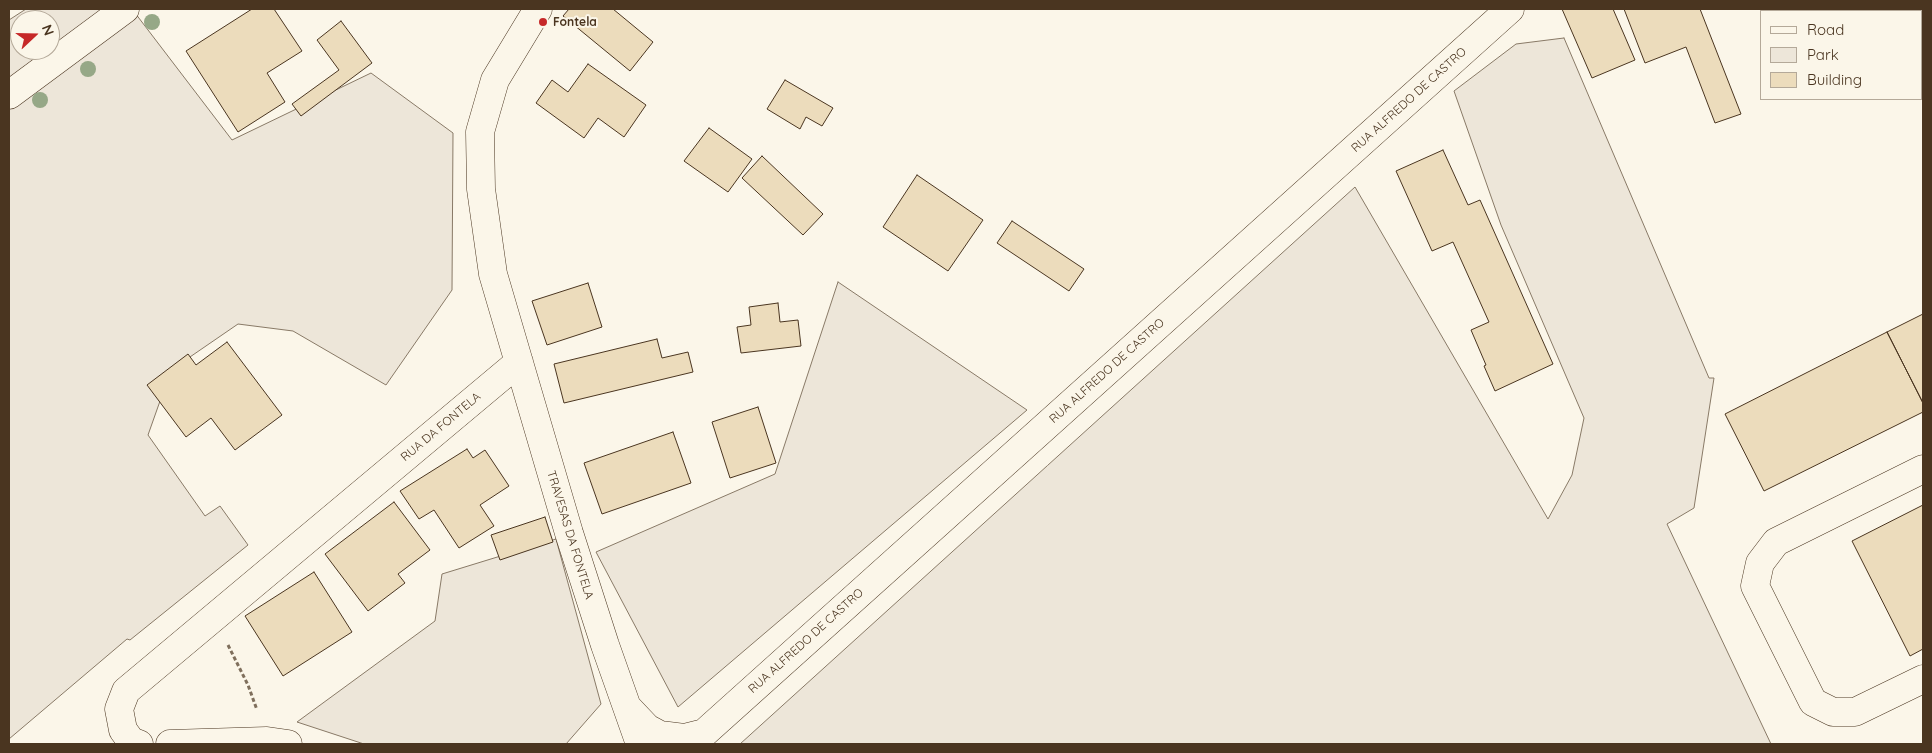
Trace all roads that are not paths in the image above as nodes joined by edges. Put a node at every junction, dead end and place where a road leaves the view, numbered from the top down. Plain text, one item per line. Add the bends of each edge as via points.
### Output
1 (125, 9) edge
2 (538, 9) edge
3 (1510, 9) edge
4 (9, 95) edge
5 (519, 362) junction
6 (1923, 469) edge
7 (1923, 679) edge
8 (626, 706) junction
9 (698, 738) edge
10 (277, 743) edge
11 (139, 744) edge
12 (170, 744) edge
13 (640, 744) edge

1 - 4 street
2 - 5 street via 495,80 480,132 481,189 493,274
3 - 9 street, RUA ALFREDO DE CASTRO
5 - 8 street, TRAVESAS DA FONTELA via 569,534
5 - 11 street, RUA DA FONTELA via 126,691 119,709 123,730 131,741
6 - 7 street via 1776,542 1760,562 1755,586 1813,702 1833,712 1855,712
8 - 9 street, RUA ALFREDO DE CASTRO via 647,728 660,734
8 - 13 street, TRAVESAS DA FONTELA
10 - 12 street

